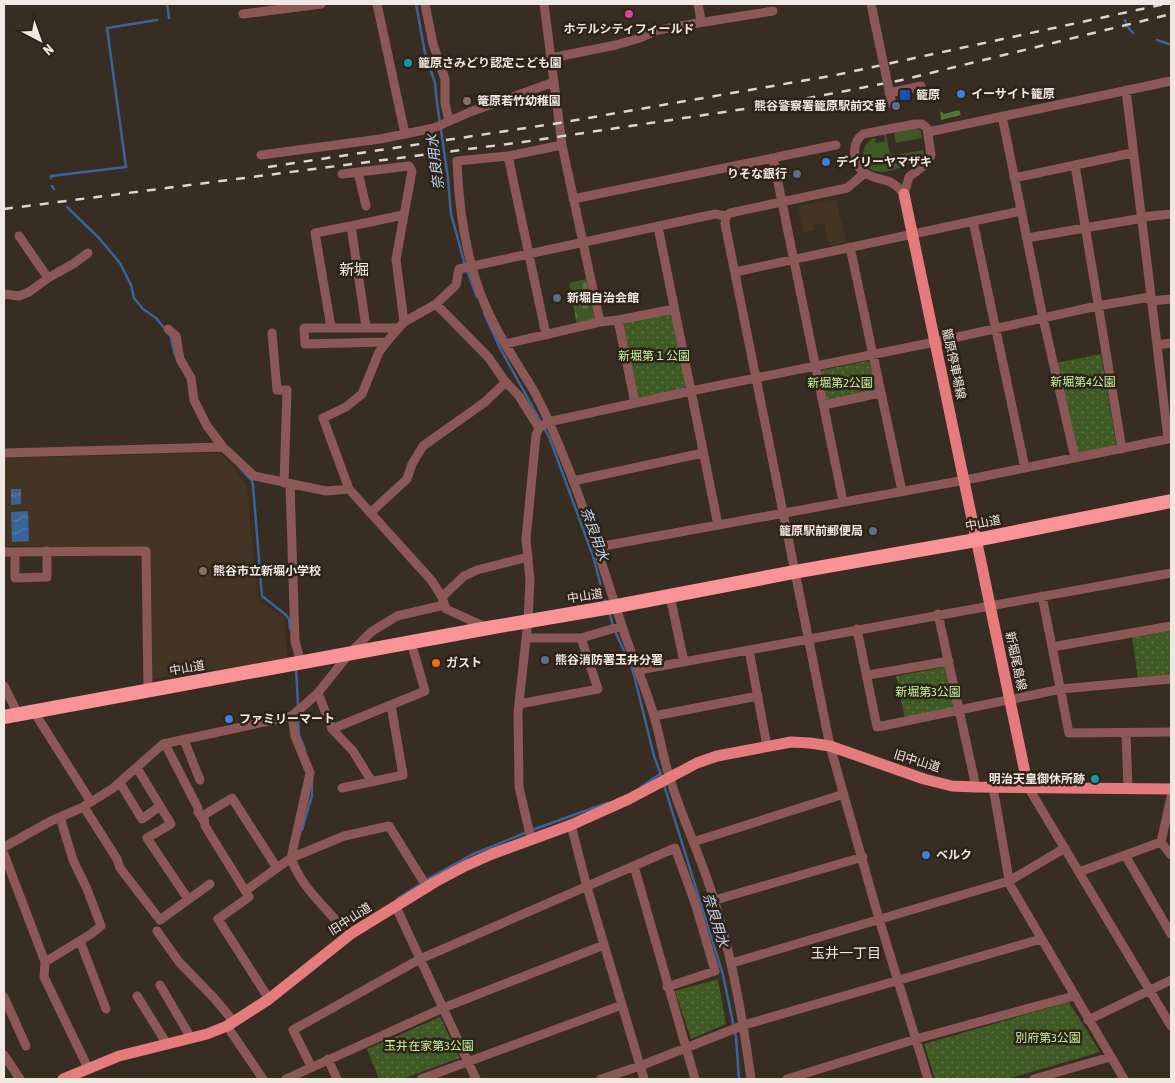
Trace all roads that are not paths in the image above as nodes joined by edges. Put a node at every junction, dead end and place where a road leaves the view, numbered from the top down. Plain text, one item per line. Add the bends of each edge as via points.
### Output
1 (321, 4) edge
2 (377, 4) edge
3 (425, 4) edge
4 (544, 4) edge
5 (698, 4) edge
6 (871, 4) edge
7 (298, 5) edge
8 (773, 11) dead end
9 (242, 14) dead end
10 (698, 23) junction
11 (551, 58) junction
12 (1171, 81) edge
13 (554, 82) junction
14 (921, 86) dead end
15 (1126, 90) junction
16 (889, 91) junction
17 (892, 104) dead end
18 (1002, 116) junction
19 (447, 121) junction
20 (928, 132) junction
21 (405, 134) junction
22 (562, 145) junction
23 (836, 145) dead end
24 (1132, 153) junction
25 (261, 155) dead end
26 (508, 156) junction
27 (777, 157) dead end
28 (1075, 165) junction
29 (358, 172) junction
30 (864, 173) junction
31 (342, 174) dead end
32 (1014, 178) junction
33 (904, 194) junction
34 (573, 199) junction
35 (782, 202) junction
36 (366, 206) dead end
37 (1021, 211) junction
38 (1171, 214) edge
39 (403, 216) junction
40 (726, 216) junction
41 (1142, 217) junction
42 (973, 221) junction
43 (351, 226) junction
44 (658, 227) junction
45 (1084, 227) junction
46 (912, 234) junction
47 (19, 236) dead end
48 (1027, 238) junction
49 (582, 242) junction
50 (850, 247) junction
51 (88, 253) dead end
52 (529, 254) junction
53 (794, 259) junction
54 (466, 266) junction
55 (735, 272) junction
56 (48, 278) junction
57 (4, 294) edge
58 (1151, 299) junction
59 (1171, 299) edge
60 (436, 304) junction
61 (1097, 306) junction
62 (674, 309) junction
63 (1043, 318) junction
64 (618, 320) junction
65 (600, 322) junction
66 (402, 325) junction
67 (331, 327) junction
68 (168, 328) dead end
69 (366, 328) junction
70 (996, 328) junction
71 (272, 333) dead end
72 (546, 335) junction
73 (386, 342) junction
74 (935, 342) junction
75 (1171, 343) edge
76 (506, 344) junction
77 (1157, 345) junction
78 (874, 354) junction
79 (816, 365) junction
80 (756, 378) junction
81 (506, 382) junction
82 (691, 391) junction
83 (880, 393) junction
84 (635, 402) junction
85 (824, 405) junction
86 (548, 422) junction
87 (539, 428) junction
88 (223, 446) junction
89 (1122, 448) junction
90 (4, 453) edge
91 (703, 453) junction
92 (1075, 458) junction
93 (1025, 468) junction
94 (964, 480) junction
95 (573, 481) junction
96 (287, 483) junction
97 (348, 489) junction
98 (902, 491) junction
99 (843, 501) junction
100 (1171, 502) edge
101 (784, 512) junction
102 (370, 513) junction
103 (718, 525) junction
104 (976, 540) junction
105 (598, 547) junction
106 (4, 552) edge
107 (15, 552) junction
108 (47, 552) junction
109 (528, 557) junction
110 (794, 572) junction
111 (1171, 574) edge
112 (670, 596) junction
113 (1042, 596) junction
114 (443, 601) junction
115 (990, 605) junction
116 (610, 607) junction
117 (938, 614) junction
118 (528, 621) junction
119 (1171, 626) edge
120 (488, 628) junction
121 (616, 628) junction
122 (858, 629) junction
123 (526, 638) junction
124 (581, 638) junction
125 (808, 638) junction
126 (411, 642) junction
127 (1052, 647) junction
128 (749, 650) junction
129 (349, 654) junction
130 (949, 661) junction
131 (684, 662) junction
132 (301, 663) junction
133 (639, 670) junction
134 (868, 675) junction
135 (1171, 680) edge
136 (4, 686) edge
137 (1061, 689) junction
138 (148, 690) junction
139 (318, 693) junction
140 (758, 696) junction
141 (1011, 701) junction
142 (519, 704) junction
143 (391, 705) junction
144 (959, 710) junction
145 (34, 712) junction
146 (18, 714) junction
147 (292, 716) junction
148 (654, 716) junction
149 (4, 717) edge
150 (332, 729) junction
151 (1171, 732) edge
152 (1126, 734) junction
153 (184, 740) junction
154 (165, 744) junction
155 (767, 746) junction
156 (830, 746) junction
157 (137, 768) junction
158 (200, 780) dead end
159 (664, 781) junction
160 (372, 782) junction
161 (120, 783) junction
162 (976, 787) junction
163 (993, 787) junction
164 (1028, 787) junction
165 (342, 788) dead end
166 (1128, 788) junction
167 (1171, 788) edge
168 (844, 794) junction
169 (1171, 797) edge
170 (87, 805) junction
171 (160, 806) junction
172 (60, 817) junction
173 (205, 821) junction
174 (571, 825) junction
175 (531, 839) junction
176 (693, 842) junction
177 (1161, 842) junction
178 (6, 843) edge
179 (1065, 848) junction
180 (4, 854) edge
181 (1125, 855) junction
182 (1171, 855) edge
183 (863, 856) junction
184 (291, 858) junction
185 (634, 866) junction
186 (277, 868) junction
187 (1079, 872) junction
188 (1009, 881) junction
189 (210, 884) dead end
190 (587, 886) junction
191 (427, 887) junction
192 (245, 891) junction
193 (188, 899) junction
194 (715, 900) junction
195 (396, 907) junction
196 (879, 919) junction
197 (340, 925) dead end
198 (157, 931) dead end
199 (1171, 934) edge
200 (1041, 939) junction
201 (80, 941) junction
202 (604, 945) junction
203 (420, 959) junction
204 (45, 962) junction
205 (732, 963) junction
206 (1171, 980) edge
207 (898, 981) junction
208 (160, 985) dead end
209 (667, 987) junction
210 (1149, 990) junction
211 (137, 996) dead end
212 (1074, 996) junction
213 (4, 997) edge
214 (269, 999) junction
215 (622, 1005) junction
216 (443, 1008) junction
217 (106, 1009) dead end
218 (1088, 1020) junction
219 (230, 1024) junction
220 (744, 1026) junction
221 (1171, 1026) edge
222 (191, 1038) junction
223 (916, 1039) junction
224 (167, 1044) junction
225 (26, 1046) dead end
226 (686, 1049) junction
227 (4, 1055) edge
228 (1110, 1057) junction
229 (328, 1059) junction
230 (468, 1061) junction
231 (312, 1066) junction
232 (640, 1066) junction
233 (88, 1068) junction
234 (20, 1079) edge
235 (63, 1079) edge
236 (262, 1079) edge
237 (286, 1079) edge
238 (337, 1079) edge
239 (421, 1079) edge
240 (476, 1079) edge
241 (601, 1079) edge
242 (644, 1079) edge
243 (695, 1079) edge
244 (751, 1079) edge
245 (787, 1079) edge
246 (928, 1079) edge
247 (1034, 1079) edge
248 (1124, 1079) edge

1 - 7 street
2 - 21 street
3 - 19 street via 444,79
4 - 11 street
5 - 10 street via 701,20
6 - 16 street, bridge
7 - 9 street
8 - 10 street
10 - 11 street via 658,30 616,46
11 - 13 street
12 - 15 street
13 - 19 street
13 - 22 street
14 - 16 street
15 - 18 street
15 - 24 street
16 - 17 street
18 - 20 street
18 - 32 street
19 - 21 street via 434,128
20 - 30 street via 925,126 915,124 863,134 857,140 854,153
20 - 33 street via 930,159 909,177
21 - 25 street
22 - 26 street
22 - 34 street
23 - 27 street
24 - 28 street
24 - 41 street
26 - 52 street
26 - 54 street via 457,161
28 - 32 street
28 - 45 street
29 - 31 street
29 - 36 street
29 - 39 street via 409,166 412,171
30 - 33 street via 892,182
30 - 35 street via 847,188
32 - 37 street
33 - 46 main road, 籠原停車場線
34 - 35 street via 773,158
34 - 49 street
35 - 40 street
35 - 53 street
37 - 42 street
37 - 48 street
38 - 41 street
39 - 43 street
39 - 66 street via 396,259
40 - 44 street via 715,214
40 - 55 street
41 - 45 street
41 - 58 street
42 - 46 street
42 - 70 street
43 - 67 street via 315,233
43 - 69 street
44 - 49 street
44 - 62 street
45 - 48 street
45 - 61 street
46 - 50 street
46 - 74 main road, 籠原停車場線
47 - 56 street
48 - 63 street
49 - 52 street
49 - 65 street
50 - 53 street
50 - 78 street
51 - 56 street
52 - 54 street
52 - 72 street
53 - 55 street
53 - 79 street
54 - 60 street via 457,270 456,285
54 - 76 street
55 - 80 street
56 - 57 street via 19,296
58 - 59 street
58 - 61 street via 1142,297
58 - 77 street
60 - 66 street
60 - 81 street via 489,358
61 - 63 street
61 - 89 street
62 - 64 street
62 - 82 street
63 - 70 street
63 - 92 street
64 - 65 street
64 - 84 street
65 - 72 street
66 - 69 street
66 - 73 street
67 - 69 street
67 - 73 street via 304,328 305,344
68 - 88 street via 176,336 194,400 207,426
70 - 74 street
70 - 93 street
71 - 96 street via 277,390 287,390
72 - 76 street
73 - 97 street via 375,359 362,394 346,407 323,418
74 - 78 street
74 - 94 main road, 籠原停車場線
75 - 77 street
76 - 86 street
77 - 89 street via 1168,439
78 - 79 street
78 - 83 street
79 - 80 street
79 - 85 street
80 - 82 street
80 - 101 street
81 - 87 street
81 - 102 street via 485,402 423,446 407,479
82 - 84 street
82 - 91 street
83 - 85 street
83 - 98 street
84 - 86 street
85 - 99 street
86 - 87 street
86 - 95 street
87 - 109 street via 526,538
88 - 90 street
88 - 96 street via 254,476
89 - 92 street
91 - 95 street
91 - 103 street
92 - 93 street
93 - 94 street
94 - 98 street
94 - 104 main road, 籠原停車場線
95 - 105 street
96 - 97 street via 326,491
96 - 132 street via 294,641
97 - 102 street
98 - 99 street
99 - 101 street
100 - 104 highway, 中山道
101 - 103 street
101 - 110 street
102 - 114 street via 432,581
103 - 105 street
104 - 110 highway, 中山道
104 - 115 main road, 新堀尾島線
105 - 116 street
106 - 107 street
107 - 108 street
107 - 108 street via 15,578 39,578 48,577
108 - 138 street via 146,550
109 - 114 street via 464,576
109 - 118 street
110 - 112 highway, 中山道
110 - 125 street
111 - 113 street
112 - 116 highway, 中山道
112 - 131 street
113 - 115 street
113 - 127 street
114 - 120 street via 446,609
114 - 129 street via 382,624
115 - 117 street
115 - 141 main road, 新堀尾島線
116 - 118 highway, 中山道
116 - 121 street
117 - 122 street
117 - 130 street
118 - 120 highway, 中山道
118 - 123 street
119 - 127 street
120 - 126 highway, 中山道
121 - 124 street
121 - 133 street
122 - 125 street
122 - 134 street
123 - 124 street
123 - 142 street
124 - 142 street via 598,689
125 - 128 street
125 - 156 street
126 - 129 highway, 中山道
126 - 143 street via 425,692
127 - 137 street
128 - 131 street
128 - 140 street
129 - 132 highway, 中山道
129 - 139 street
130 - 134 street
130 - 144 street
131 - 133 street
132 - 138 highway, 中山道
133 - 148 street
134 - 144 street via 877,726
135 - 137 street
136 - 146 street
137 - 141 street
137 - 152 street via 1069,733
138 - 145 highway, 中山道
139 - 147 street
139 - 150 street
140 - 148 street
140 - 155 street
141 - 144 street
141 - 164 main road, 新堀尾島線
142 - 175 street via 519,787
143 - 150 street
143 - 160 street via 404,775
144 - 162 street
145 - 146 highway, 中山道
145 - 170 street
146 - 149 highway, 中山道
147 - 153 street
147 - 184 street via 310,773
148 - 159 street
150 - 160 street via 353,751
151 - 152 street
152 - 166 street
153 - 154 street
153 - 158 street
154 - 157 street
154 - 173 street
155 - 156 main road, 旧中山道 via 792,742
155 - 159 main road, 旧中山道 via 717,756
156 - 162 main road, 旧中山道 via 924,779 952,786
156 - 168 street
157 - 161 street
157 - 171 street
159 - 174 main road, 旧中山道
159 - 176 street
160 - 165 street
161 - 170 street
161 - 171 street via 142,819
162 - 163 main road, 旧中山道
163 - 164 main road, 旧中山道
163 - 188 street
164 - 166 main road, 旧中山道
164 - 179 street
166 - 167 main road, 旧中山道
168 - 176 street
168 - 183 street
169 - 177 street
170 - 172 street
170 - 193 street via 120,868 160,920
171 - 193 street via 171,824 147,838
172 - 178 street
172 - 201 street via 73,860 101,926
173 - 186 street via 204,815 232,798
173 - 192 street
174 - 175 main road, 旧中山道
174 - 190 street
175 - 191 main road, 旧中山道 via 465,866
176 - 194 street
177 - 181 street
177 - 182 street
179 - 187 street
179 - 188 street
180 - 204 street
181 - 187 street
181 - 199 street
183 - 194 street
183 - 196 street
184 - 186 street
184 - 191 street via 344,836 389,826
184 - 197 street via 302,882
185 - 190 street
185 - 209 street
185 - 209 street via 675,848 715,971
186 - 192 street
187 - 210 street
188 - 196 street
188 - 200 street
189 - 193 street
190 - 202 street
190 - 203 street
191 - 195 main road, 旧中山道
192 - 214 street via 249,897 218,920
194 - 205 street
195 - 203 street
195 - 214 main road, 旧中山道 via 352,933
196 - 205 street
196 - 207 street
198 - 219 street via 179,962 214,998
200 - 207 street
200 - 212 street
201 - 204 street
201 - 217 street
202 - 215 street
202 - 216 street
203 - 216 street
203 - 231 street via 293,1030
204 - 233 street via 44,977
205 - 220 street
206 - 210 street
207 - 220 street
207 - 223 street
208 - 222 street
209 - 226 street
210 - 218 street
210 - 221 street
211 - 224 street
212 - 218 street
212 - 223 street
213 - 225 street
214 - 219 main road, 旧中山道
215 - 230 street
215 - 232 street
216 - 229 street
216 - 230 street
218 - 228 street
219 - 222 main road, 旧中山道
219 - 236 street
220 - 226 street
220 - 244 street
222 - 224 main road, 旧中山道
223 - 245 street
223 - 246 street
224 - 233 main road, 旧中山道
226 - 232 street
226 - 243 street
227 - 234 street
228 - 247 street
228 - 248 street
229 - 231 street
229 - 238 street
230 - 239 street
230 - 240 street
231 - 237 street
232 - 241 street
232 - 242 street
233 - 235 main road, 旧中山道

